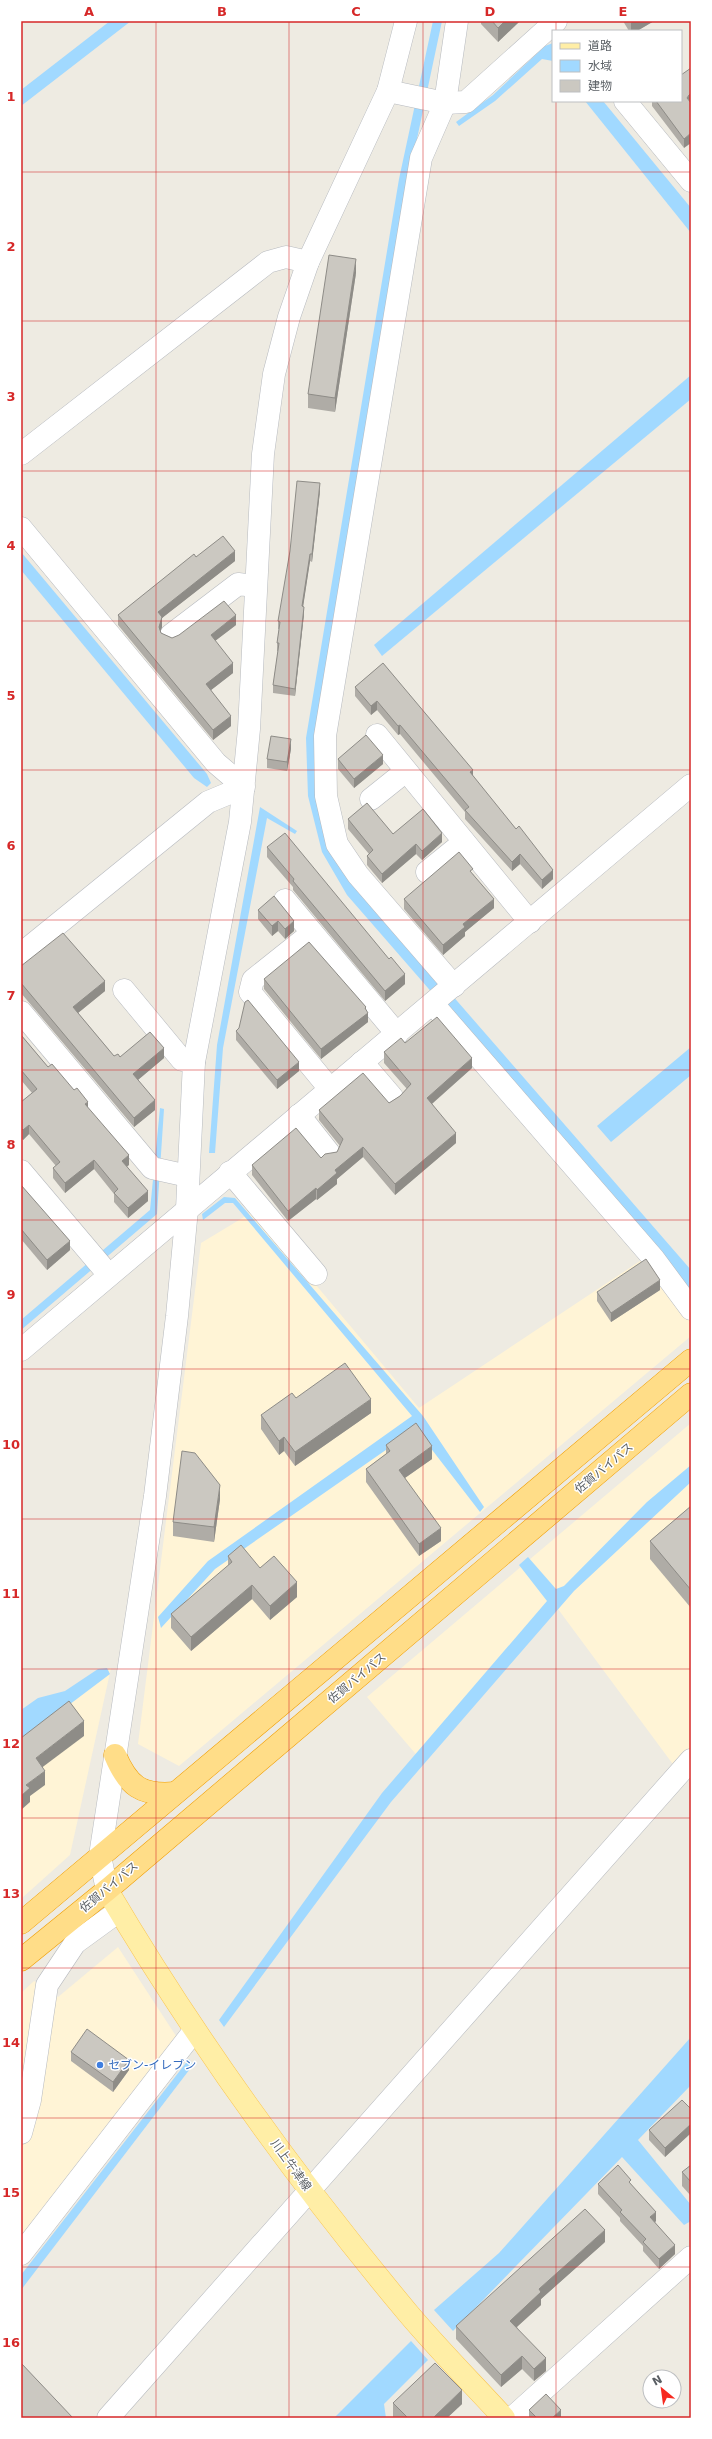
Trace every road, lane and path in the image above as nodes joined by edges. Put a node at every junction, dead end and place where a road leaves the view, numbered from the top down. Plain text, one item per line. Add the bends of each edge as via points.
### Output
1 (406, 21) edge
2 (457, 21) edge
3 (557, 21) edge
4 (566, 30) edge
5 (388, 91) junction
6 (439, 102) junction
7 (626, 102) edge
8 (689, 174) edge
9 (308, 262) junction
10 (21, 454) edge
11 (21, 528) edge
12 (255, 586) junction
13 (171, 635) dead end
14 (377, 735) dead end
15 (406, 771) junction
16 (691, 784) edge
17 (244, 788) junction
18 (372, 799) dead end
19 (464, 842) junction
20 (427, 872) dead end
21 (285, 900) dead end
22 (530, 922) junction
23 (312, 933) junction
24 (21, 954) edge
25 (454, 986) junction
26 (124, 990) dead end
27 (433, 1004) junction
28 (21, 1012) edge
29 (397, 1034) junction
30 (194, 1062) junction
31 (362, 1062) junction
32 (330, 1089) junction
33 (392, 1097) dead end
34 (299, 1115) junction
35 (329, 1153) edge
36 (21, 1170) edge
37 (170, 1172) junction
38 (230, 1172) junction
39 (187, 1209) junction
40 (316, 1274) dead end
41 (109, 1275) junction
42 (691, 1309) edge
43 (21, 1350) edge
44 (691, 1360) edge
45 (691, 1394) edge
46 (115, 1755) junction
47 (691, 1760) edge
48 (175, 1793) junction
49 (100, 1856) junction
50 (107, 1890) junction
51 (119, 1911) junction
52 (21, 1923) edge
53 (21, 1960) edge
54 (194, 2030) junction
55 (21, 2133) edge
56 (310, 2192) junction
57 (21, 2254) edge
58 (691, 2257) edge
59 (108, 2418) edge
60 (504, 2418) edge
61 (512, 2418) edge

1 - 5 street
2 - 6 street
3 - 4 street
3 - 6 street via 466,102
5 - 6 street
5 - 9 street
6 - 25 street via 421,158 325,736 326,796 337,844 358,875
7 - 8 street
9 - 10 street via 286,257 268,262
9 - 12 street via 289,317 274,374 263,454
11 - 17 street via 216,763
12 - 13 street via 238,584
12 - 17 street
14 - 15 street
15 - 18 street
15 - 19 street
16 - 22 street
17 - 24 street via 208,802
17 - 30 street via 240,822
19 - 20 street
19 - 22 street
21 - 23 street
22 - 25 street
23 - 29 street
23 - 32 street via 253,980 250,992
25 - 27 street
26 - 30 street via 182,1060
27 - 29 street
27 - 42 street via 654,1259
28 - 37 street
29 - 31 street
30 - 37 street
31 - 32 street
31 - 33 street
32 - 34 street
34 - 35 street
34 - 38 street
36 - 41 street
37 - 39 street
38 - 39 street
38 - 40 street
39 - 41 street
39 - 46 street via 155,1496
41 - 43 street
44 - 48 highway
45 - 50 highway, 佐賀バイパス
46 - 48 highway via 122,1772 137,1789 158,1795
46 - 49 street
47 - 56 street
48 - 49 highway
49 - 50 street
49 - 52 highway
50 - 51 main road, 川上牛津線
50 - 53 highway, 佐賀バイパス
51 - 54 main road, 川上牛津線
51 - 55 street via 75,1943 47,1985 30,2100
54 - 56 main road, 川上牛津線
54 - 57 street
56 - 59 street
56 - 60 main road, 川上牛津線 via 408,2314
58 - 61 street

